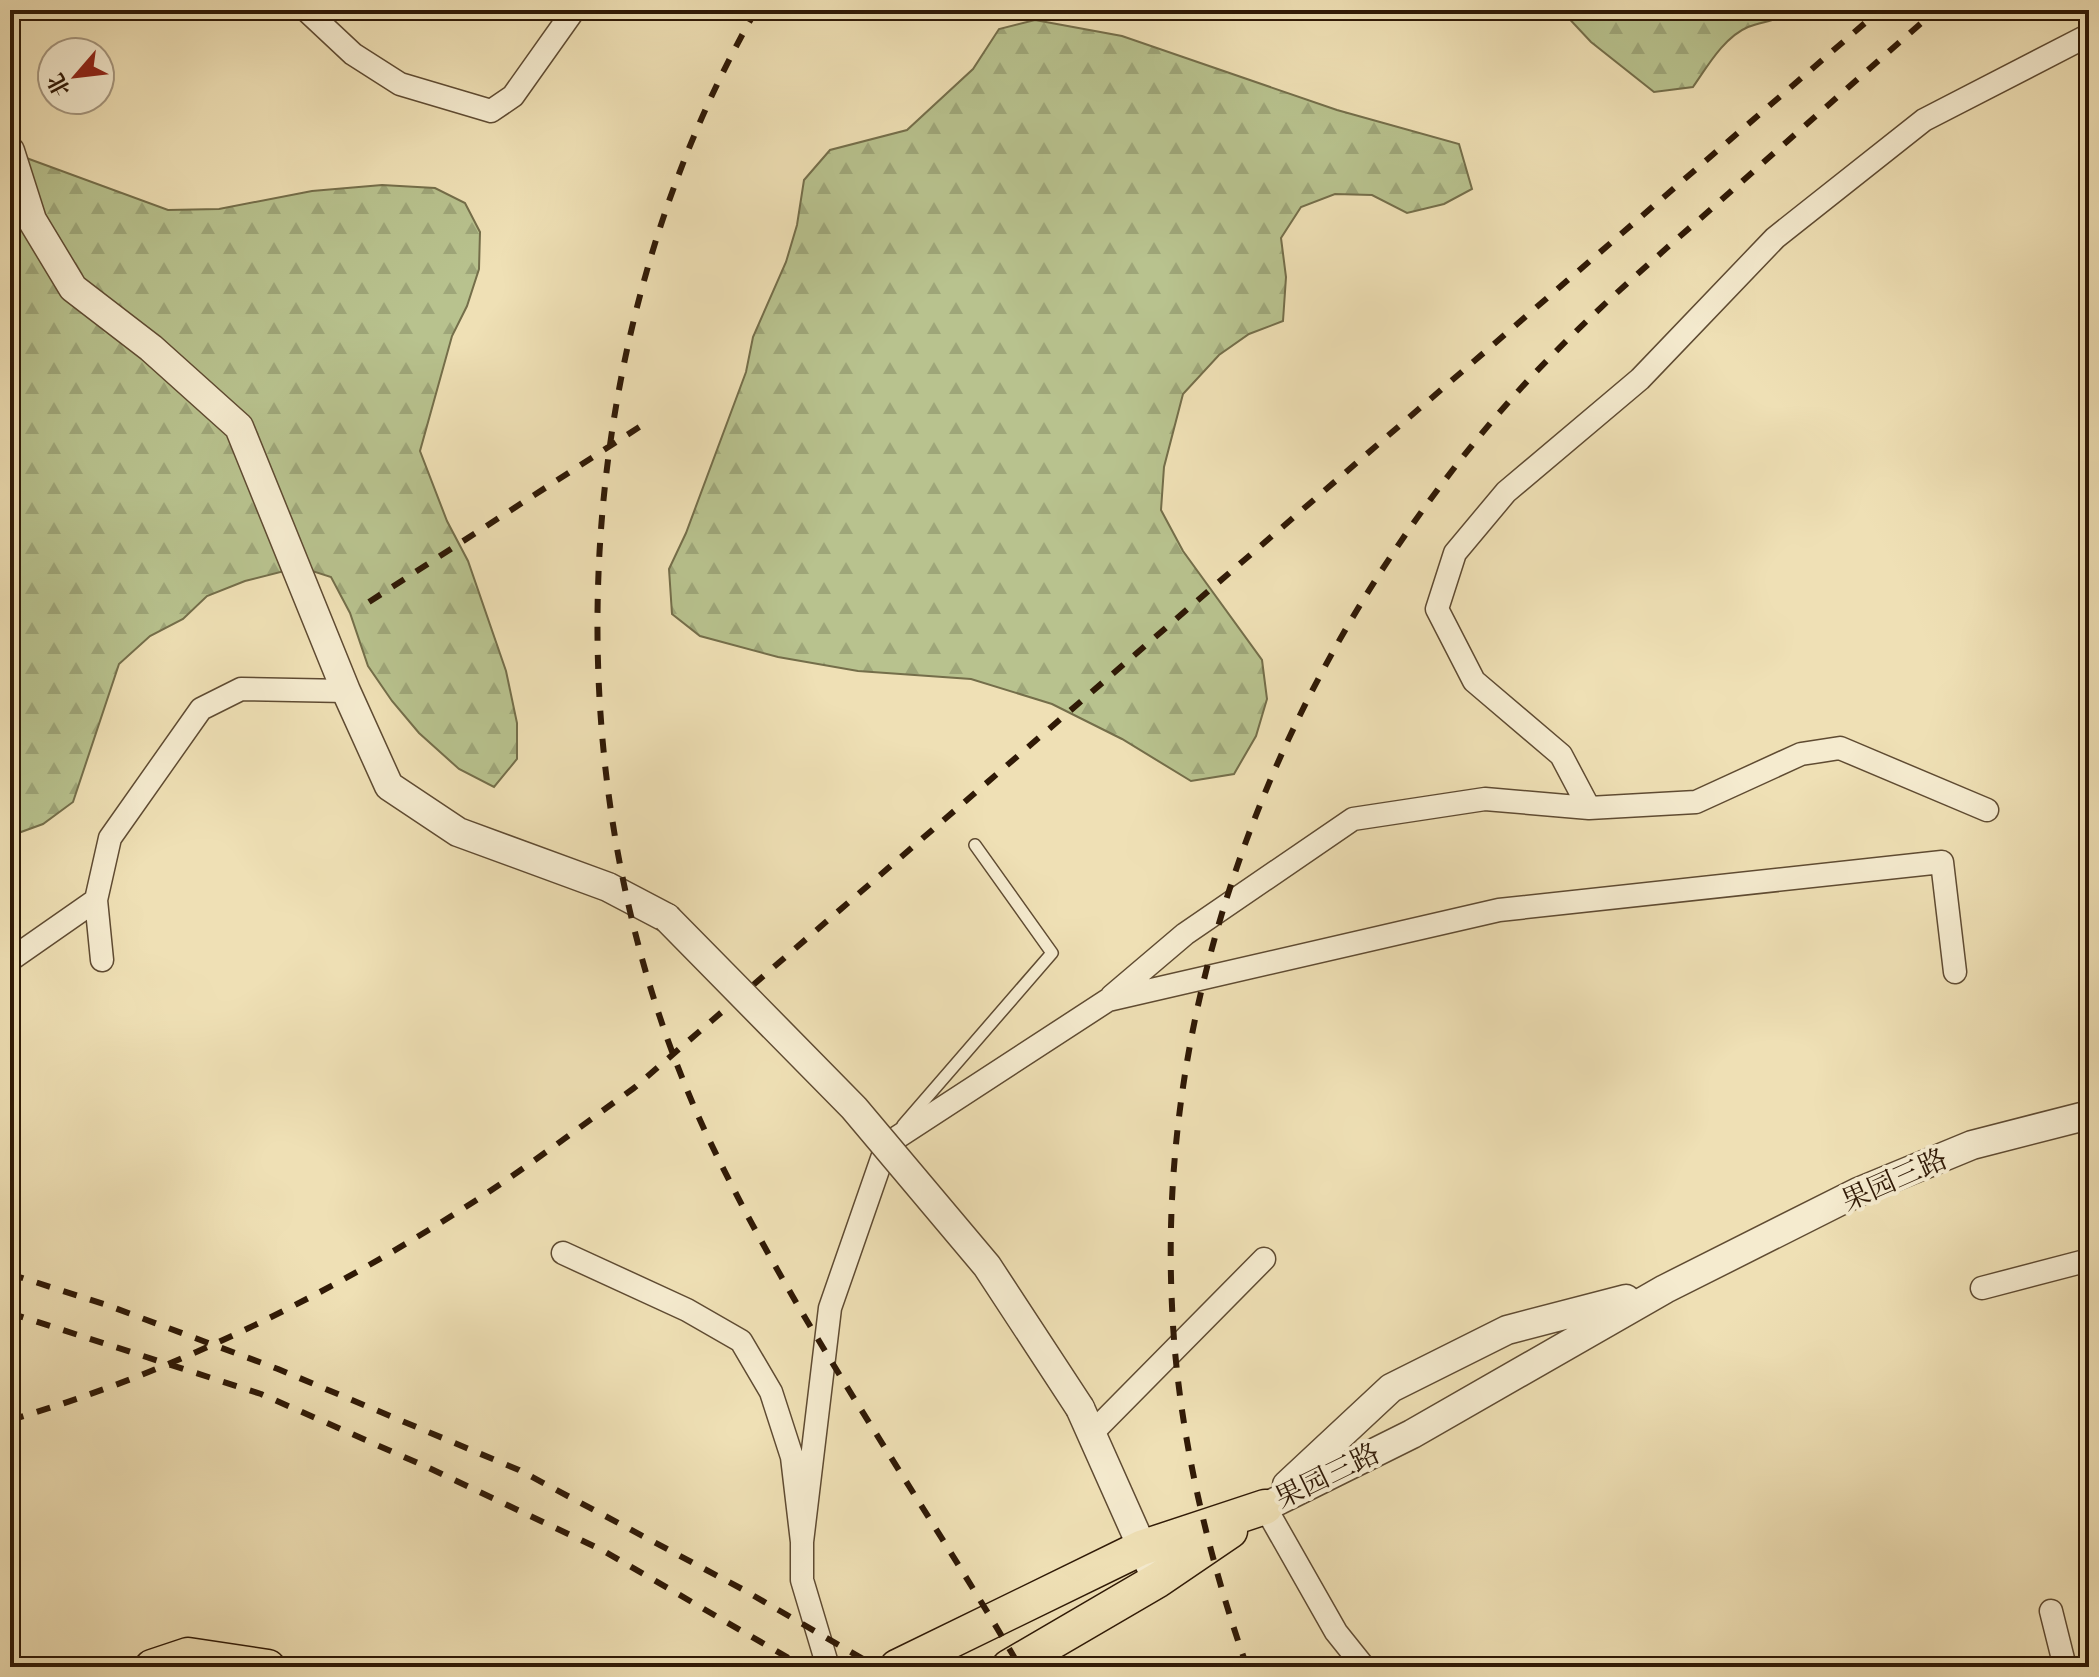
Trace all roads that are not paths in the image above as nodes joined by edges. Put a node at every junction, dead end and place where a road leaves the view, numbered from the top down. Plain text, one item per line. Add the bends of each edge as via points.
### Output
1 (306, 10) edge
2 (574, 10) edge
3 (2089, 35) edge
4 (10, 151) edge
5 (346, 691) junction
6 (1589, 808) junction
7 (1987, 810) dead end
8 (975, 845) dead end
9 (96, 900) junction
10 (10, 960) edge
11 (102, 960) dead end
12 (1955, 972) dead end
13 (1108, 1000) junction
14 (2089, 1115) edge
15 (887, 1144) junction
16 (563, 1253) dead end
17 (1264, 1259) dead end
18 (2089, 1260) edge
19 (1982, 1288) dead end
20 (1665, 1289) junction
21 (1087, 1420) junction
22 (1265, 1507) junction
23 (802, 1542) junction
24 (1141, 1548) junction
25 (1158, 1580) junction
26 (2051, 1611) dead end
27 (152, 1667) edge
28 (268, 1667) edge
29 (828, 1667) edge
30 (897, 1667) edge
31 (1009, 1667) edge
32 (1364, 1667) edge
33 (2065, 1667) edge

1 - 2 street via 353,54 400,84 491,111 513,96
3 - 6 street via 1924,120 1775,238 1640,379 1506,492 1455,553 1437,609 1474,681 1561,755
4 - 5 street via 32,220 73,288 151,348 239,427
5 - 9 street via 241,689 201,709 110,838
5 - 21 street, bridge via 389,786 458,832 608,887 667,918 854,1108 967,1242
6 - 7 street via 1696,802 1801,754 1840,748
6 - 13 street via 1485,799 1353,819 1185,934
8 - 15 lane via 1052,953
9 - 10 street
9 - 11 street
12 - 13 street via 1942,862 1499,910
13 - 15 street
14 - 20 street, 果园三路 via 1958,1151 1858,1192
15 - 23 street via 830,1308
16 - 23 street via 741,1341 771,1392 792,1457
17 - 21 street
18 - 19 street
20 - 22 street, 果园三路 via 1412,1434
20 - 22 street, 果园三路 via 1507,1330 1391,1388
21 - 24 street
22 - 24 main road
22 - 25 main road
22 - 32 street via 1336,1632
23 - 29 street via 802,1580
24 - 25 street
24 - 30 main road
25 - 31 main road
26 - 33 street
27 - 28 main road via 188,1655

